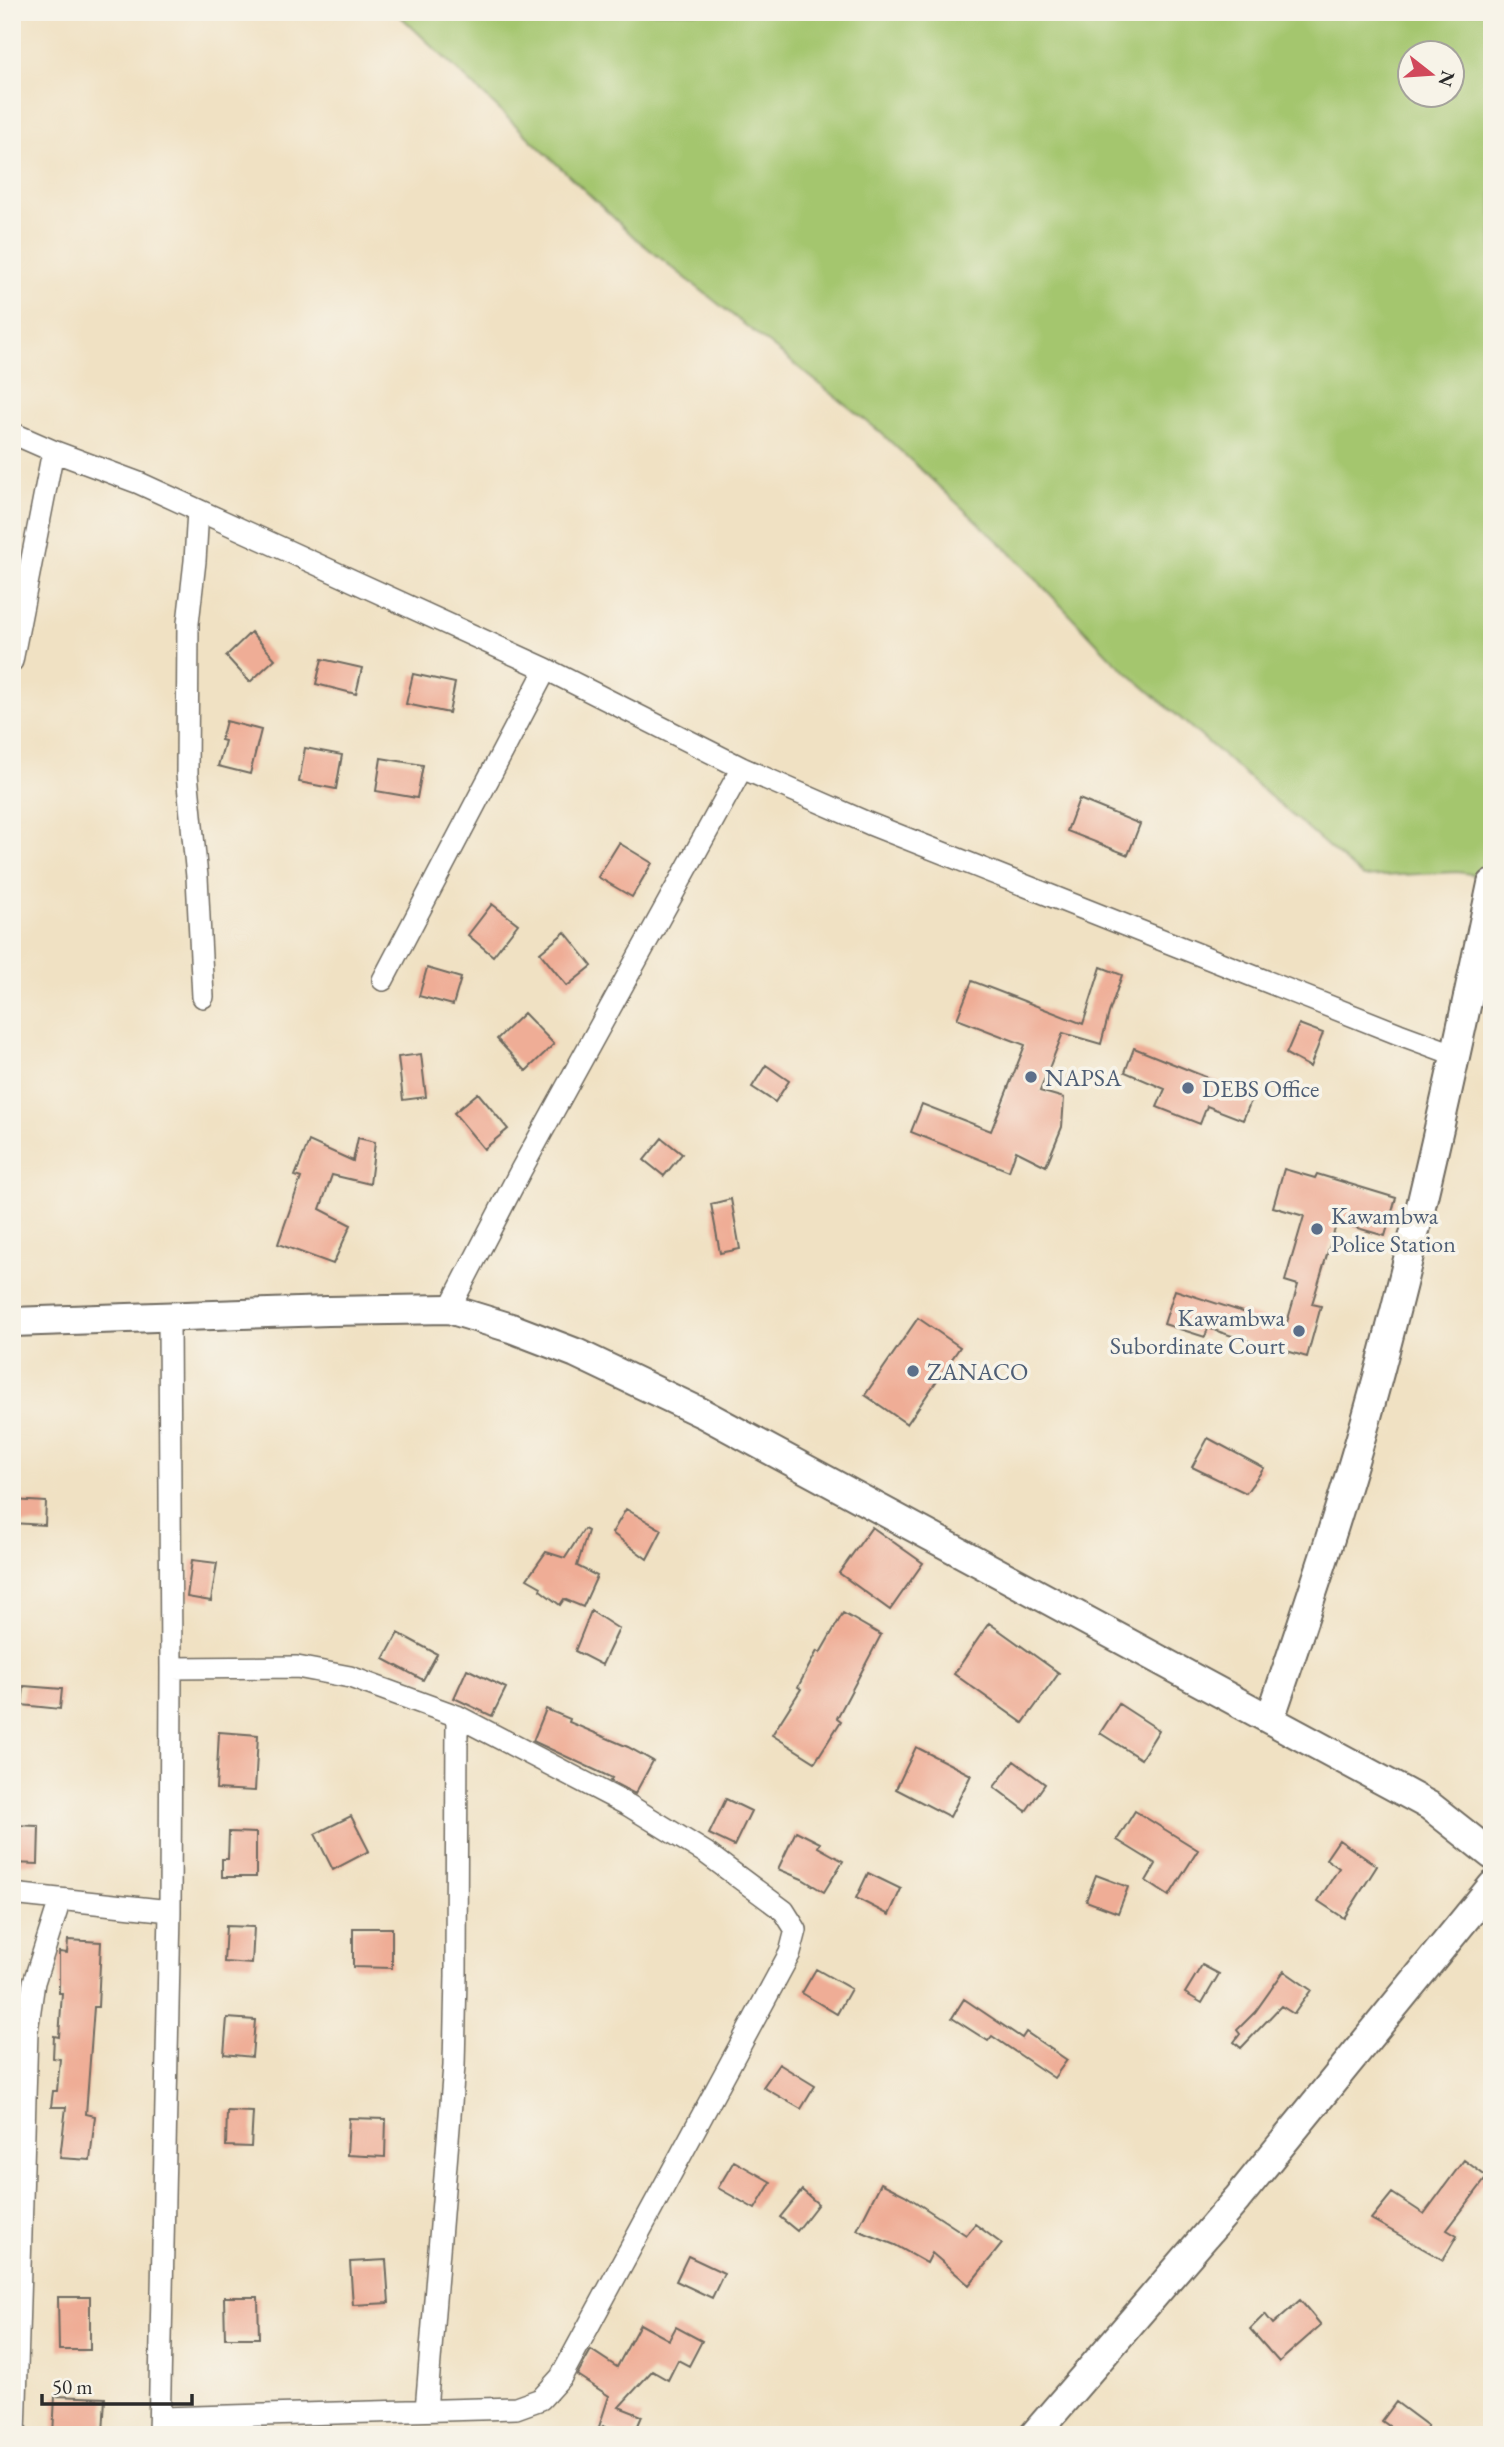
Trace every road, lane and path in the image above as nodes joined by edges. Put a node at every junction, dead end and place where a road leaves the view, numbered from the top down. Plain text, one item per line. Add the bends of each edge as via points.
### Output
1 (12, 433) edge
2 (53, 451) junction
3 (198, 510) junction
4 (12, 660) edge
5 (546, 670) junction
6 (742, 768) junction
7 (1492, 884) edge
8 (383, 980) dead end
9 (203, 997) dead end
10 (1456, 1055) junction
11 (449, 1309) junction
12 (169, 1318) junction
13 (12, 1322) edge
14 (172, 1668) junction
15 (457, 1716) junction
16 (1270, 1719) junction
17 (1492, 1855) edge
18 (1492, 1886) edge
19 (12, 1894) edge
20 (60, 1899) junction
21 (170, 1911) junction
22 (426, 2410) junction
23 (160, 2426) edge
24 (15, 2435) edge
25 (1034, 2435) edge

1 - 2 street
2 - 3 street
2 - 4 street
3 - 5 street
3 - 9 street via 188,624 187,774
5 - 6 street
5 - 8 street
6 - 10 street via 883,829
6 - 11 street
7 - 10 main road
10 - 16 main road via 1383,1356 1328,1547
11 - 12 main road
11 - 16 main road via 576,1353 702,1413
12 - 13 main road
12 - 14 street
14 - 15 street via 297,1667 350,1677
14 - 21 street
15 - 22 street via 454,2066
15 - 22 street via 628,1805 706,1853 784,1911 796,1930 790,1953 561,2377 541,2399 516,2408
16 - 17 main road via 1430,1806
18 - 25 main road via 1237,2199
19 - 20 street
20 - 21 street
20 - 24 street via 34,1982 27,2031
21 - 23 street
22 - 23 street

